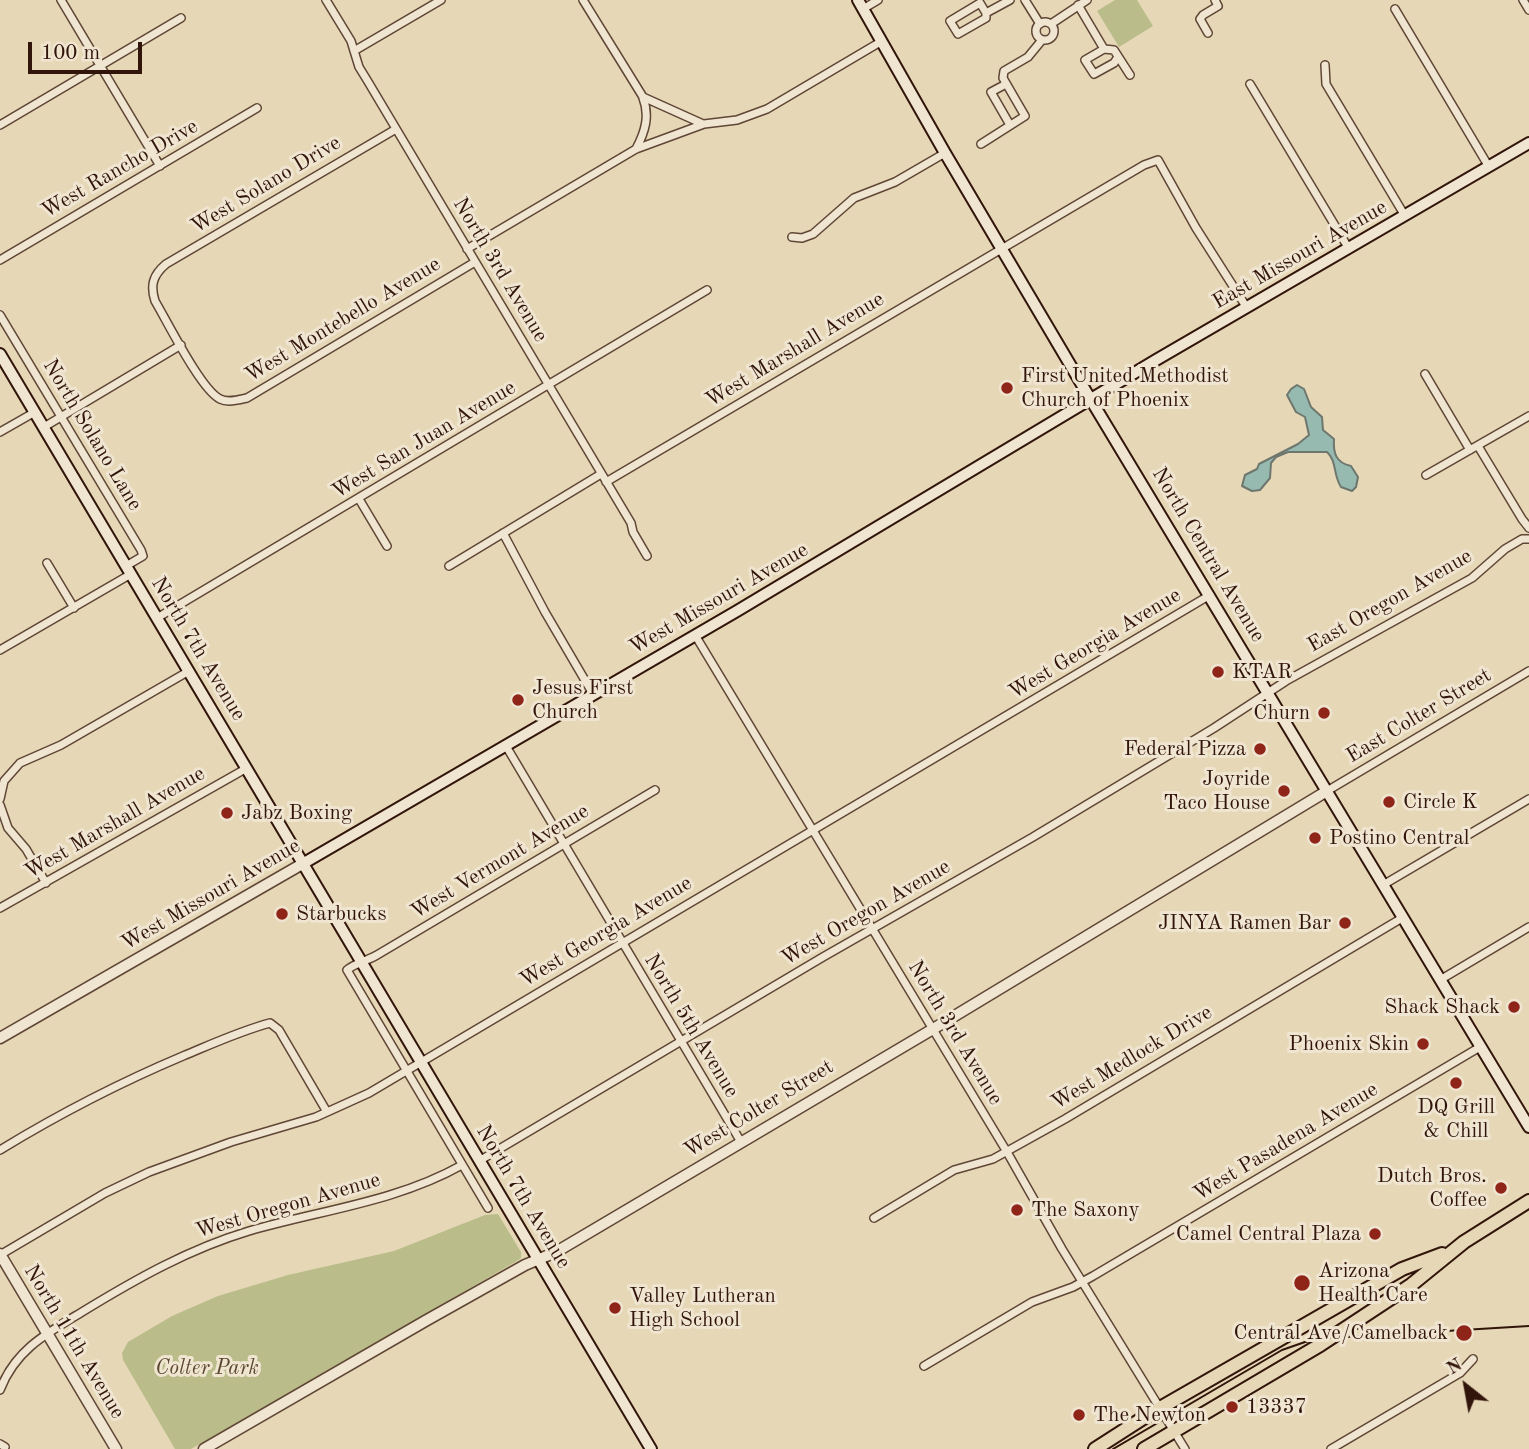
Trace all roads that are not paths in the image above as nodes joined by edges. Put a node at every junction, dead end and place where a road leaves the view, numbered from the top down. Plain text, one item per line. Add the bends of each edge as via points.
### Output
1 (61, 0) edge
2 (326, 0) edge
3 (441, 0) edge
4 (583, 0) edge
5 (878, 0) edge
6 (1010, 0) edge
7 (1025, 0) edge
8 (1087, 0) edge
9 (1215, 0) edge
10 (1523, 0) edge
11 (860, 5) edge
12 (1079, 5) junction
13 (1395, 9) dead end
14 (1529, 10) edge
15 (986, 13) junction
16 (181, 18) dead end
17 (1040, 24) junction
18 (1051, 24) junction
19 (1208, 33) dead end
20 (1042, 40) junction
21 (882, 41) junction
22 (1104, 49) junction
23 (354, 51) junction
24 (1118, 57) junction
25 (1325, 65) dead end
26 (100, 66) junction
27 (1130, 75) dead end
28 (1006, 84) junction
29 (1250, 85) dead end
30 (643, 97) junction
31 (257, 108) dead end
32 (704, 124) junction
33 (0, 125) edge
34 (1010, 125) junction
35 (396, 129) junction
36 (1529, 143) edge
37 (981, 144) dead end
38 (636, 149) junction
39 (945, 153) junction
40 (160, 166) junction
41 (1489, 167) junction
42 (1405, 216) junction
43 (792, 237) dead end
44 (1001, 248) junction
45 (467, 249) junction
46 (1349, 249) junction
47 (0, 260) edge
48 (475, 262) junction
49 (707, 290) dead end
50 (1247, 308) junction
51 (0, 315) edge
52 (181, 345) junction
53 (0, 354) edge
54 (1425, 374) dead end
55 (549, 385) junction
56 (1091, 400) junction
57 (35, 412) junction
58 (1529, 416) edge
59 (60, 417) junction
60 (44, 427) junction
61 (0, 432) edge
62 (1478, 446) junction
63 (1470, 450) junction
64 (601, 474) junction
65 (1426, 475) dead end
66 (606, 482) junction
67 (359, 499) junction
68 (1529, 528) edge
69 (503, 533) junction
70 (1528, 539) edge
71 (387, 546) dead end
72 (647, 556) dead end
73 (47, 562) dead end
74 (449, 565) dead end
75 (129, 570) junction
76 (1210, 596) junction
77 (74, 608) junction
78 (157, 618) junction
79 (695, 635) junction
80 (0, 650) edge
81 (189, 671) junction
82 (1529, 671) edge
83 (1268, 693) junction
84 (593, 694) junction
85 (506, 746) junction
86 (247, 768) junction
87 (655, 790) dead end
88 (1, 791) edge
89 (1327, 791) junction
90 (0, 799) edge
91 (1529, 799) edge
92 (0, 805) edge
93 (814, 830) junction
94 (563, 845) junction
95 (304, 863) junction
96 (47, 883) junction
97 (1383, 885) junction
98 (0, 908) edge
99 (1402, 918) junction
100 (1529, 927) edge
101 (873, 929) junction
102 (621, 943) junction
103 (363, 963) junction
104 (1440, 980) junction
105 (933, 1029) junction
106 (0, 1038) edge
107 (681, 1042) junction
108 (1480, 1047) junction
109 (422, 1062) junction
110 (405, 1072) junction
111 (327, 1112) junction
112 (1529, 1127) edge
113 (741, 1142) junction
114 (0, 1150) edge
115 (1007, 1152) junction
116 (480, 1161) junction
117 (462, 1165) junction
118 (1529, 1201) edge
119 (488, 1208) dead end
120 (874, 1218) dead end
121 (1451, 1250) junction
122 (0, 1255) edge
123 (538, 1259) junction
124 (1392, 1276) junction
125 (1082, 1282) junction
126 (1378, 1307) junction
127 (47, 1333) junction
128 (1473, 1359) dead end
129 (924, 1366) dead end
130 (0, 1390) edge
131 (1160, 1409) junction
132 (1174, 1431) junction
133 (116, 1449) edge
134 (204, 1449) edge
135 (651, 1449) edge
136 (1095, 1449) edge
137 (1144, 1449) edge
138 (1185, 1449) edge
139 (1331, 1449) edge

1 - 26 street
2 - 23 street, North 3rd Avenue
3 - 23 street
4 - 30 street
5 - 11 street
6 - 15 street
7 - 17 street
8 - 12 street
9 - 19 street via 1218,6 1200,19
10 - 14 street
11 - 21 main road, North Central Avenue
12 - 18 street
12 - 22 street
13 - 41 street
15 - 15 street via 986,18 958,34 950,21 980,3
16 - 26 street
17 - 18 street
17 - 20 street via 1036,31
18 - 20 street via 1054,36
20 - 28 street via 1028,57 1004,71
21 - 32 street, West Montebello Avenue via 767,109 737,120
21 - 39 main road, North Central Avenue
22 - 24 street via 1114,50
22 - 24 street via 1086,60 1094,74
23 - 35 street, North 3rd Avenue
24 - 27 street
25 - 42 street via 1326,84
26 - 33 street
26 - 40 street
28 - 34 street via 1025,116
28 - 34 street via 991,92
29 - 46 street
30 - 32 street
30 - 38 street via 647,120
31 - 40 street, West Rancho Drive
32 - 38 street, West Montebello Avenue
34 - 37 street
35 - 45 street, North 3rd Avenue
35 - 52 street, West Solano Drive via 166,264 155,275 155,301
36 - 41 main road, East Missouri Avenue
38 - 45 street, West Montebello Avenue
39 - 43 street via 895,182 854,198 813,234
39 - 44 main road, North Central Avenue
40 - 47 street, West Rancho Drive
41 - 42 main road, East Missouri Avenue
42 - 46 main road, East Missouri Avenue
44 - 50 street, West Marshall Avenue via 1158,160
44 - 56 main road, North Central Avenue
44 - 66 street, West Marshall Avenue
45 - 48 street, North 3rd Avenue
46 - 50 main road, East Missouri Avenue
48 - 52 street, West Montebello Avenue via 247,398 227,401 211,392
48 - 55 street, North 3rd Avenue
49 - 55 street, West San Juan Avenue
50 - 56 main road, East Missouri Avenue
51 - 59 street, North Solano Lane
52 - 59 street
53 - 57 main road, North 7th Avenue
54 - 63 street
55 - 64 street, North 3rd Avenue
55 - 67 street, West San Juan Avenue
56 - 76 main road, North Central Avenue
56 - 79 main road, West Missouri Avenue
57 - 60 main road, North 7th Avenue
57 - 61 street
58 - 62 street
59 - 60 street
59 - 75 street, North Solano Lane via 141,550 143,556
60 - 75 main road, North 7th Avenue
62 - 63 street
62 - 68 street
63 - 65 street
64 - 66 street, North 3rd Avenue
64 - 69 street
66 - 72 street, North 3rd Avenue
67 - 71 street
67 - 78 street, West San Juan Avenue
69 - 74 street
69 - 84 street
70 - 83 street, East Oregon Avenue via 1505,548 1480,573
73 - 77 street
75 - 77 street
75 - 78 main road, North 7th Avenue
76 - 83 main road, North Central Avenue
76 - 93 street, West Georgia Avenue
77 - 80 street
78 - 81 main road, North 7th Avenue
79 - 84 main road, West Missouri Avenue
79 - 93 street, North 3rd Avenue
81 - 86 main road, North 7th Avenue
81 - 88 street via 61,745 20,763
82 - 89 street, East Colter Street
83 - 89 main road, North Central Avenue
83 - 101 street, West Oregon Avenue
84 - 85 main road, West Missouri Avenue
85 - 94 street, North 5th Avenue
85 - 95 main road, West Missouri Avenue
86 - 95 main road, North 7th Avenue
86 - 96 street, West Marshall Avenue
87 - 94 street, West Vermont Avenue
88 - 90 street
89 - 97 main road, North Central Avenue
89 - 105 street, West Colter Street
91 - 97 street
92 - 96 street via 8,828
93 - 101 street, North 3rd Avenue
93 - 102 street, West Georgia Avenue
94 - 102 street, North 5th Avenue
94 - 103 street, West Vermont Avenue
95 - 103 main road, North 7th Avenue
95 - 106 street, West Missouri Avenue
96 - 98 street, West Marshall Avenue
97 - 99 main road, North Central Avenue
99 - 104 main road, North Central Avenue
99 - 115 street, West Medlock Drive
100 - 104 street
101 - 105 street, North 3rd Avenue
101 - 107 street, West Oregon Avenue
102 - 107 street, North 5th Avenue
102 - 109 street, West Georgia Avenue
103 - 109 main road, North 7th Avenue
103 - 110 street, North 7th Avenue via 347,973
104 - 108 main road, North Central Avenue
105 - 113 street, West Colter Street
105 - 115 street, North 3rd Avenue
107 - 113 street, North 5th Avenue
107 - 116 street, West Oregon Avenue
108 - 112 main road, North Central Avenue
108 - 125 street, West Pasadena Avenue
109 - 110 street, West Georgia Avenue
109 - 116 main road, North 7th Avenue
110 - 111 street, West Georgia Avenue
110 - 117 street, North 7th Avenue
111 - 114 street via 279,1030 270,1023 126,1080
111 - 122 street, West Georgia Avenue via 149,1172
113 - 123 street, West Colter Street
115 - 120 street, West Medlock Drive via 954,1170
115 - 125 street, North 3rd Avenue
116 - 123 main road, North 7th Avenue
117 - 119 street, North 7th Avenue
117 - 127 street, West Oregon Avenue via 371,1201 252,1230 184,1254
118 - 121 main road
121 - 124 main road
121 - 126 main road
122 - 127 street, North 11th Avenue
123 - 134 street, West Colter Street
123 - 135 main road, North 7th Avenue
124 - 126 main road via 1391,1287
124 - 131 main road
125 - 129 street, West Pasadena Avenue via 1032,1302
125 - 131 street, North 3rd Avenue
126 - 132 main road
127 - 130 street, West Oregon Avenue via 19,1355
127 - 133 street, North 11th Avenue
128 - 139 street via 1460,1373
131 - 132 street, North 3rd Avenue
131 - 136 main road
132 - 137 main road
132 - 138 street, North 3rd Avenue

